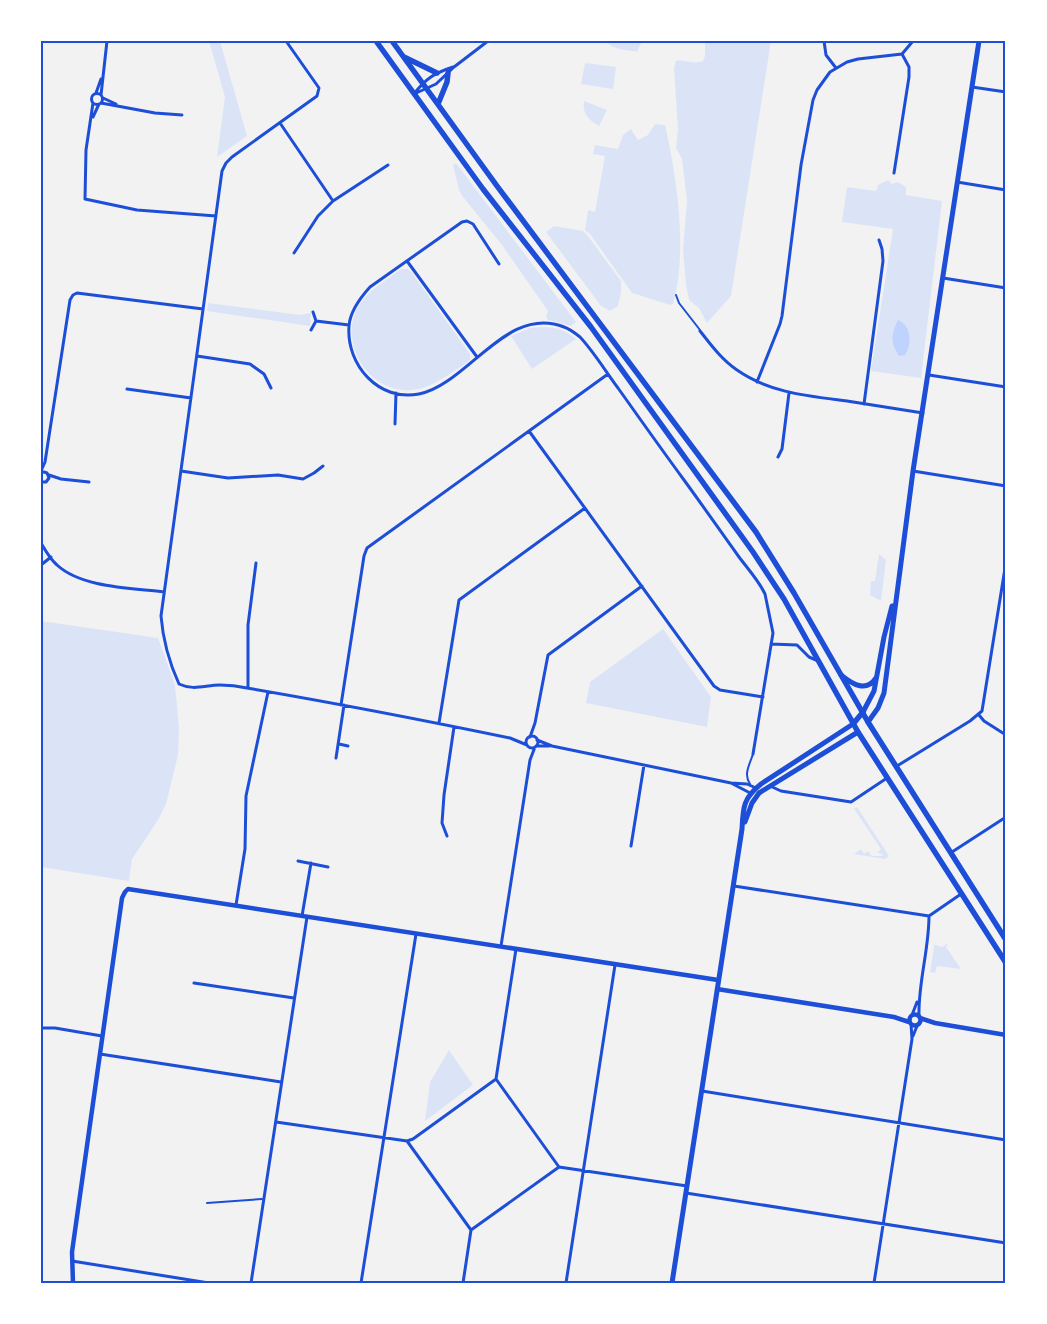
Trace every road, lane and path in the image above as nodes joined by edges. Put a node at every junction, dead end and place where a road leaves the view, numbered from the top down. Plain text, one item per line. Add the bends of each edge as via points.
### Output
1 (108, 41) edge
2 (286, 41) edge
3 (376, 41) edge
4 (392, 41) edge
5 (488, 41) edge
6 (824, 41) edge
7 (913, 41) edge
8 (979, 41) edge
9 (902, 54) junction
10 (404, 57) junction
11 (454, 67) junction
12 (836, 68) junction
13 (437, 73) junction
14 (448, 73) junction
15 (103, 74) junction
16 (422, 82) junction
17 (972, 87) junction
18 (428, 89) junction
19 (1006, 92) edge
20 (96, 93) junction
21 (414, 94) junction
22 (102, 97) junction
23 (93, 103) junction
24 (100, 104) junction
25 (438, 104) junction
26 (121, 106) junction
27 (182, 114) dead end
28 (90, 123) junction
29 (280, 123) junction
30 (388, 165) dead end
31 (894, 173) dead end
32 (957, 182) junction
33 (1006, 190) edge
34 (333, 201) junction
35 (216, 216) junction
36 (879, 240) dead end
37 (294, 253) dead end
38 (407, 261) junction
39 (499, 264) dead end
40 (943, 278) junction
41 (1006, 288) edge
42 (676, 295) dead end
43 (203, 309) junction
44 (313, 312) dead end
45 (316, 321) junction
46 (349, 326) junction
47 (311, 330) dead end
48 (700, 331) joint
49 (197, 356) junction
50 (477, 357) junction
51 (608, 374) junction
52 (929, 375) junction
53 (757, 382) junction
54 (1006, 387) edge
55 (271, 388) dead end
56 (127, 389) dead end
57 (396, 393) junction
58 (789, 393) junction
59 (191, 398) junction
60 (864, 404) junction
61 (923, 413) junction
62 (395, 424) dead end
63 (529, 431) junction
64 (778, 457) dead end
65 (45, 462) junction
66 (322, 466) dead end
67 (181, 471) junction
68 (913, 471) junction
69 (41, 472) edge
70 (48, 474) junction
71 (61, 479) junction
72 (45, 481) edge
73 (89, 482) dead end
74 (1006, 486) edge
75 (41, 488) edge
76 (586, 508) junction
77 (41, 543) edge
78 (51, 557) junction
79 (1006, 562) edge
80 (256, 563) dead end
81 (41, 564) edge
82 (642, 586) junction
83 (164, 592) junction
84 (896, 596) junction
85 (771, 644) junction
86 (817, 660) junction
87 (839, 672) junction
88 (877, 676) junction
89 (248, 688) junction
90 (268, 692) junction
91 (763, 697) junction
92 (342, 705) junction
93 (862, 712) junction
94 (979, 715) junction
95 (868, 722) junction
96 (439, 723) junction
97 (535, 723) junction
98 (853, 724) junction
99 (454, 727) junction
100 (858, 732) junction
101 (1006, 735) edge
102 (529, 737) junction
103 (510, 738) junction
104 (537, 739) junction
105 (338, 744) junction
106 (348, 746) dead end
107 (527, 746) junction
108 (552, 746) junction
109 (535, 747) junction
110 (754, 754) joint
111 (336, 758) dead end
112 (530, 760) junction
113 (644, 765) junction
114 (897, 766) junction
115 (888, 777) junction
116 (731, 782) junction
117 (770, 786) junction
118 (756, 790) junction
119 (750, 793) junction
120 (1006, 817) edge
121 (742, 829) junction
122 (447, 836) dead end
123 (631, 846) dead end
124 (952, 852) junction
125 (298, 861) dead end
126 (310, 864) junction
127 (328, 867) dead end
128 (732, 886) junction
129 (961, 894) junction
130 (236, 905) junction
131 (929, 916) junction
132 (305, 917) junction
133 (416, 934) junction
134 (1006, 939) edge
135 (500, 947) junction
136 (516, 949) junction
137 (1006, 963) edge
138 (615, 965) junction
139 (718, 980) junction
140 (194, 983) dead end
141 (717, 990) junction
142 (294, 998) junction
143 (918, 1000) junction
144 (919, 1017) junction
145 (911, 1020) junction
146 (935, 1023) junction
147 (918, 1025) junction
148 (41, 1028) edge
149 (1006, 1035) edge
150 (102, 1036) junction
151 (912, 1039) junction
152 (99, 1054) junction
153 (496, 1079) junction
154 (281, 1082) junction
155 (701, 1091) junction
156 (275, 1122) junction
157 (899, 1123) junction
158 (383, 1138) junction
159 (1006, 1140) edge
160 (407, 1141) junction
161 (559, 1167) junction
162 (584, 1170) junction
163 (687, 1186) junction
164 (686, 1193) junction
165 (263, 1199) junction
166 (207, 1202) dead end
167 (883, 1224) junction
168 (471, 1230) junction
169 (1006, 1242) edge
170 (72, 1261) junction
171 (194, 1282) edge
172 (73, 1283) edge
173 (209, 1283) edge
174 (251, 1283) edge
175 (361, 1283) edge
176 (463, 1283) edge
177 (566, 1283) edge
178 (672, 1283) edge
179 (874, 1283) edge

1 - 15 street
2 - 29 street via 319,92
3 - 21 highway
4 - 10 highway
5 - 11 street
6 - 12 street via 826,55
7 - 9 street
8 - 17 main road
9 - 12 street via 858,59
9 - 31 street via 909,67 909,77
10 - 13 highway
10 - 16 highway
11 - 13 street
11 - 14 street
12 - 53 street via 825,78 812,100 782,316
13 - 16 street
14 - 18 street
14 - 25 highway
15 - 20 street
15 - 22 street
16 - 18 highway
16 - 21 street
17 - 19 street
17 - 32 main road
18 - 21 street
18 - 25 highway
20 - 22 street
20 - 23 street via 91,98
21 - 86 highway via 592,327 717,500 784,599
22 - 24 street
22 - 26 street
23 - 24 street
23 - 28 street
24 - 26 street
24 - 28 street
25 - 87 highway via 756,532
26 - 27 street via 154,113
28 - 35 street via 85,157 85,199 137,210
29 - 34 street
29 - 35 street via 226,163
30 - 34 street
32 - 33 street
32 - 40 main road
34 - 37 street via 318,216
35 - 43 street
36 - 60 street via 883,261
38 - 39 street via 462,222 468,222 473,224
38 - 46 street via 370,287 358,300
38 - 50 street
40 - 41 street
40 - 52 main road
42 - 48 lane
43 - 49 street
43 - 65 street via 73,295
44 - 45 street
45 - 46 street
45 - 47 street
46 - 57 street via 353,358 362,372 374,384
48 - 53 street via 722,357
49 - 55 street via 250,364 264,374
49 - 59 street
50 - 51 street via 515,330 549,323 569,329 580,338
50 - 57 street via 435,388 419,394
51 - 63 street
51 - 85 street via 763,590 772,625
52 - 54 street
52 - 61 main road
53 - 58 street
56 - 59 street
57 - 62 street
58 - 60 street
58 - 64 street via 782,449
59 - 67 street
60 - 61 street
61 - 68 main road
63 - 76 street
63 - 92 street via 365,552
65 - 69 street
65 - 70 street
66 - 67 street via 303,479 278,475 228,478
67 - 83 street
68 - 74 street
68 - 84 main road
69 - 70 street
70 - 71 street
70 - 72 street
71 - 72 street
71 - 73 street
72 - 75 street
76 - 82 street
76 - 96 street via 459,600
77 - 78 street
78 - 81 street
78 - 83 street via 57,565 86,580
79 - 94 street via 984,706
80 - 89 street via 248,624
82 - 91 street via 714,686
82 - 97 street via 548,655
83 - 89 street via 163,638 179,684 189,688 220,685
84 - 88 main road
84 - 95 main road via 884,692
85 - 86 street via 797,645
85 - 91 street
86 - 98 highway
87 - 88 main road via 860,686 872,683
87 - 93 highway
88 - 93 main road via 874,691
89 - 90 street
90 - 92 street
90 - 130 street via 246,796 245,849
91 - 110 street
92 - 96 street
92 - 105 street
93 - 95 highway
93 - 98 highway
94 - 101 street
94 - 114 street
95 - 100 highway
95 - 114 highway
96 - 99 street
97 - 102 street
97 - 104 street
98 - 100 highway
98 - 118 main road
99 - 103 street
99 - 122 street via 442,823
100 - 115 highway
100 - 117 main road
102 - 103 street
102 - 104 street
102 - 107 street
103 - 107 street
104 - 108 street
104 - 109 street
105 - 106 street
105 - 111 street
107 - 109 street
107 - 112 street
108 - 109 street
108 - 113 street
109 - 112 street
110 - 118 lane via 746,776
112 - 135 street
113 - 116 street
113 - 123 street
114 - 124 highway
115 - 117 street via 851,802 782,791
115 - 129 highway
116 - 118 street
116 - 119 street
117 - 118 main road
118 - 119 main road
118 - 121 main road
119 - 121 main road via 744,807
120 - 124 street
121 - 128 main road
124 - 134 highway
125 - 126 street
126 - 127 street
126 - 132 street
128 - 131 street
128 - 139 main road
129 - 131 street
129 - 137 highway
130 - 132 street
130 - 150 street via 127,890 122,898
131 - 143 street
132 - 133 street
132 - 142 street
133 - 135 street
133 - 158 street
135 - 136 street
136 - 138 street
136 - 153 street
138 - 139 street
138 - 162 street
139 - 141 main road
140 - 142 street
141 - 145 street
141 - 155 main road
142 - 154 street
143 - 144 street
143 - 145 street
144 - 145 street
144 - 146 street
144 - 147 street
145 - 147 street
145 - 151 street
146 - 147 street
146 - 149 street
147 - 151 street
148 - 150 street
150 - 152 street
151 - 157 street
152 - 154 street
152 - 170 street
153 - 160 street
153 - 161 street
154 - 156 street
155 - 157 street
155 - 163 main road
156 - 158 street
156 - 165 street
157 - 159 street
157 - 167 street
158 - 160 street
158 - 175 street
160 - 168 street
161 - 162 street
161 - 168 street
162 - 163 street
162 - 177 street
163 - 164 main road
164 - 167 street
164 - 178 main road
165 - 166 lane
165 - 174 street
167 - 169 street
167 - 179 street
168 - 176 street
170 - 171 street
170 - 172 street
171 - 173 street

